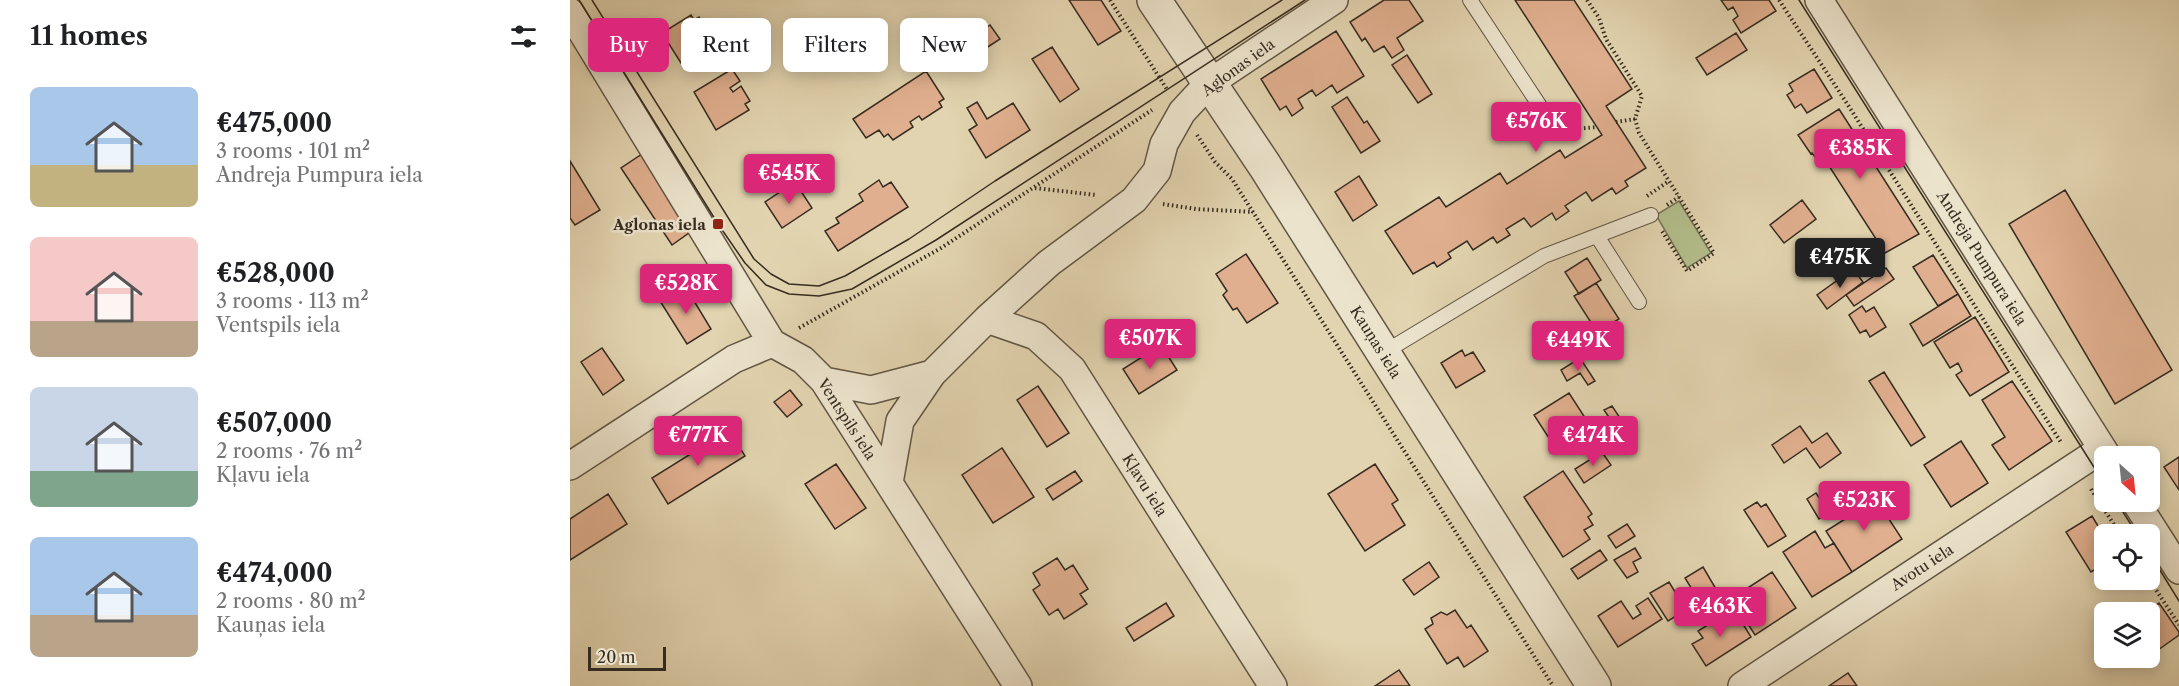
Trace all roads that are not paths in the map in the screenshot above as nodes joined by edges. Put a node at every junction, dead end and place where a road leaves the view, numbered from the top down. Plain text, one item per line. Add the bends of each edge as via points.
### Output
1 (1154, 0) edge
2 (1334, 0) edge
3 (1470, 0) edge
4 (1819, 0) edge
5 (570, 12) edge
6 (1208, 84) junction
7 (1557, 132) dead end
8 (1652, 215) road end
9 (1597, 236) junction
10 (1639, 302) dead end
11 (987, 319) junction
12 (772, 343) junction
13 (1383, 353) junction
14 (932, 374) junction
15 (824, 381) junction
16 (2100, 446) edge
17 (2094, 457) edge
18 (570, 466) edge
19 (889, 483) junction
20 (2142, 512) edge
21 (2179, 570) edge
22 (1018, 686) edge
23 (1273, 686) edge
24 (1594, 686) edge
25 (1742, 686) edge

1 - 6 street, Kauņas iela
2 - 6 street, Aglonas iela
3 - 7 lane
4 - 16 street, Andreja Pumpura iela
5 - 12 street
6 - 11 street, Aglonas iela via 1182,112 1164,144 1157,171 1134,200 1048,263
6 - 13 street, Kauņas iela via 1265,166
8 - 9 lane
9 - 10 lane
9 - 13 lane via 1544,256
11 - 14 street, Aglonas iela
11 - 23 street, Kļavu iela via 1036,336 1072,369
12 - 15 street, Ventspils iela via 804,360
12 - 18 street via 734,359
13 - 24 street, Kauņas iela
14 - 15 street via 871,390
14 - 19 street, Aglonas iela via 900,421
15 - 19 street, Ventspils iela
17 - 25 street, Avotu iela
19 - 22 street, Ventspils iela
20 - 21 street

